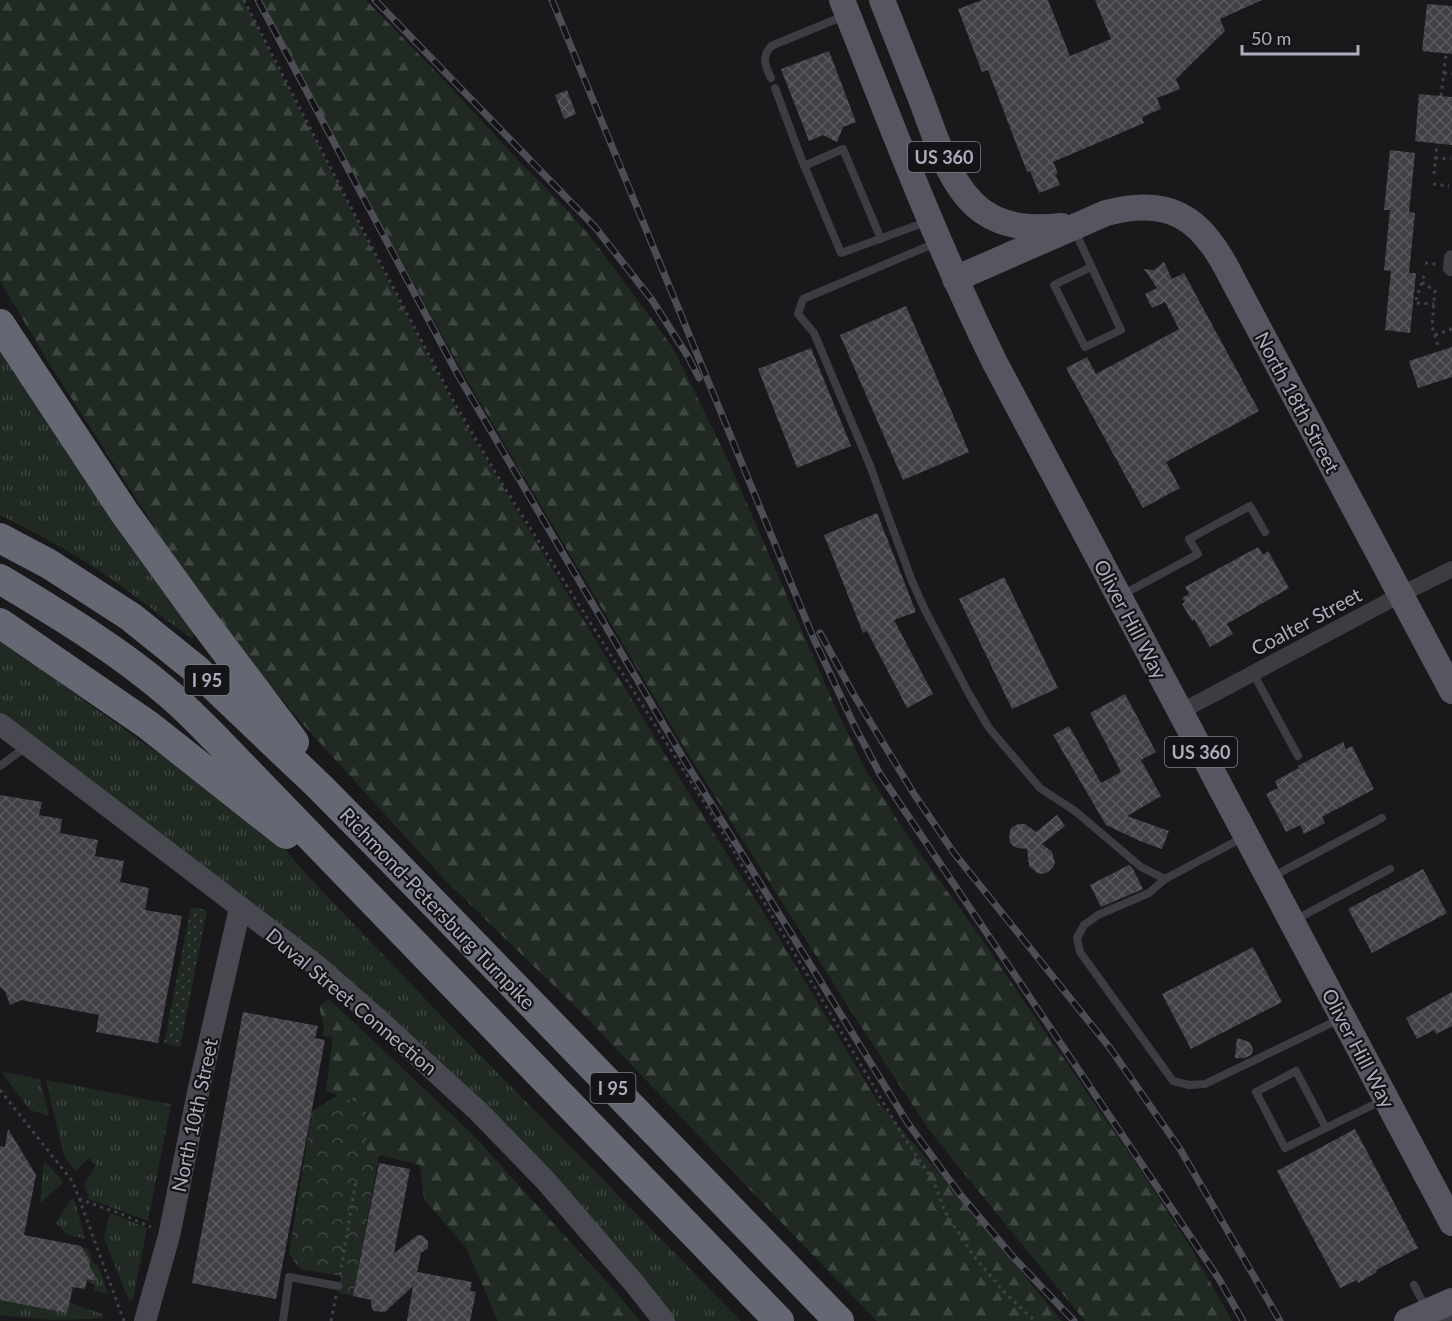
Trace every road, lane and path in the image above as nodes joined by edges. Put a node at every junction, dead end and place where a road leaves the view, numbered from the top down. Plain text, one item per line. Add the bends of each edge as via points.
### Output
1 (244, 0) edge
2 (882, 0) edge
3 (845, 7) edge
4 (1446, 54) dead end
5 (1444, 73) junction
6 (1452, 74) edge
7 (771, 78) dead end
8 (775, 88) dead end
9 (1441, 96) dead end
10 (1437, 143) dead end
11 (1435, 158) junction
12 (1451, 159) edge
13 (804, 166) junction
14 (1434, 174) dead end
15 (1433, 184) dead end
16 (1449, 186) dead end
17 (1080, 224) junction
18 (934, 231) junction
19 (880, 239) junction
20 (1425, 263) dead end
21 (1448, 264) edge
22 (1091, 267) junction
23 (1425, 272) dead end
24 (955, 279) junction
25 (1422, 282) junction
26 (1434, 304) junction
27 (0, 324) edge
28 (1452, 329) edge
29 (1435, 335) junction
30 (1439, 348) dead end
31 (1264, 532) dead end
32 (0, 538) edge
33 (1452, 569) edge
34 (0, 579) edge
35 (1400, 595) junction
36 (1119, 597) junction
37 (1, 624) edge
38 (1253, 673) junction
39 (1452, 692) edge
40 (1180, 712) junction
41 (0, 724) edge
42 (27, 746) junction
43 (1298, 756) dead end
44 (0, 766) edge
45 (1382, 818) dead end
46 (1246, 836) junction
47 (387, 855) junction
48 (1390, 869) dead end
49 (1165, 879) junction
50 (1269, 879) junction
51 (365, 894) junction
52 (240, 908) junction
53 (1292, 921) junction
54 (1343, 1018) junction
55 (0, 1090) edge
56 (1386, 1099) junction
57 (1326, 1128) junction
58 (356, 1180) dead end
59 (79, 1199) junction
60 (1452, 1223) edge
61 (151, 1227) dead end
62 (1414, 1285) dead end
63 (338, 1286) junction
64 (750, 1292) junction
65 (1452, 1301) edge
66 (1452, 1317) edge
67 (124, 1321) edge
68 (145, 1321) edge
69 (283, 1321) edge
70 (331, 1321) edge
71 (663, 1321) edge
72 (774, 1321) edge
73 (779, 1321) edge
74 (839, 1321) edge
75 (1035, 1321) edge
76 (1407, 1321) edge
77 (1432, 1321) edge
78 (1443, 1321) edge

1 - 75 path via 455,404 503,485 712,815 933,1180 945,1212 973,1255
2 - 17 main road, US 360 via 944,155 956,181 973,203 1008,224 1044,228
3 - 7 lane via 771,46 765,54
3 - 18 main road, Oliver Hill Way / US 360
4 - 5 path
5 - 6 path
5 - 9 path
8 - 13 lane
10 - 11 path
11 - 12 path
11 - 14 path
13 - 19 lane via 841,254
13 - 19 lane via 843,149
15 - 16 path
17 - 22 lane via 1079,240
17 - 24 main road, North 18th Street
17 - 35 main road, North 18th Street / US 360 via 1126,207 1143,206 1174,212 1194,224 1210,241
18 - 19 lane
18 - 24 main road, Oliver Hill Way / US 360
18 - 49 lane via 903,258 804,299 798,314 814,333 925,610 989,728 1040,788 1076,811 1141,867
20 - 21 path
22 - 22 lane via 1121,330 1085,348 1054,285
23 - 25 path
24 - 36 main road, Oliver Hill Way / US 360
25 - 26 path via 1435,291
25 - 26 path via 1417,302
26 - 29 path
27 - 47 highway via 124,512 197,613 277,721
28 - 29 path
29 - 30 path
31 - 36 lane via 1250,506 1189,539 1197,554
32 - 47 highway, Richmond-Petersburg Turnpike / I 95 via 49,564 131,617 198,671
33 - 35 street, Coalter Street
34 - 51 highway, I 95 via 119,655 168,694
35 - 38 street, Coalter Street
35 - 39 main road, North 18th Street / US 360
36 - 40 main road, Oliver Hill Way / US 360
37 - 51 highway via 148,725
38 - 40 street, Coalter Street
38 - 43 lane
40 - 46 main road, Oliver Hill Way / US 360
41 - 42 street, Duval Street Connection
42 - 44 lane
42 - 52 street, Duval Street Connection
45 - 50 lane
46 - 49 lane
46 - 50 main road, Oliver Hill Way / US 360
47 - 74 highway, Richmond-Petersburg Turnpike / I 95
48 - 53 lane
49 - 54 lane via 1149,893 1098,915 1084,925 1077,938 1080,952 1173,1081 1205,1084
50 - 53 main road, Oliver Hill Way / US 360
51 - 64 highway, I 95
52 - 68 street, North 10th Street via 169,1236
52 - 71 street, Duval Street Connection via 316,965 479,1112 545,1180
53 - 54 main road, Oliver Hill Way / US 360
54 - 56 main road, Oliver Hill Way / US 360
55 - 59 path via 73,1182
56 - 57 lane
56 - 60 main road, Oliver Hill Way / US 360
57 - 57 lane via 1296,1071 1256,1092 1285,1148
58 - 63 path
59 - 61 path
59 - 67 path
62 - 77 lane
63 - 69 lane via 289,1277
63 - 70 path
64 - 72 highway
64 - 73 highway, I 95
65 - 76 main road, bridge
66 - 78 lane

